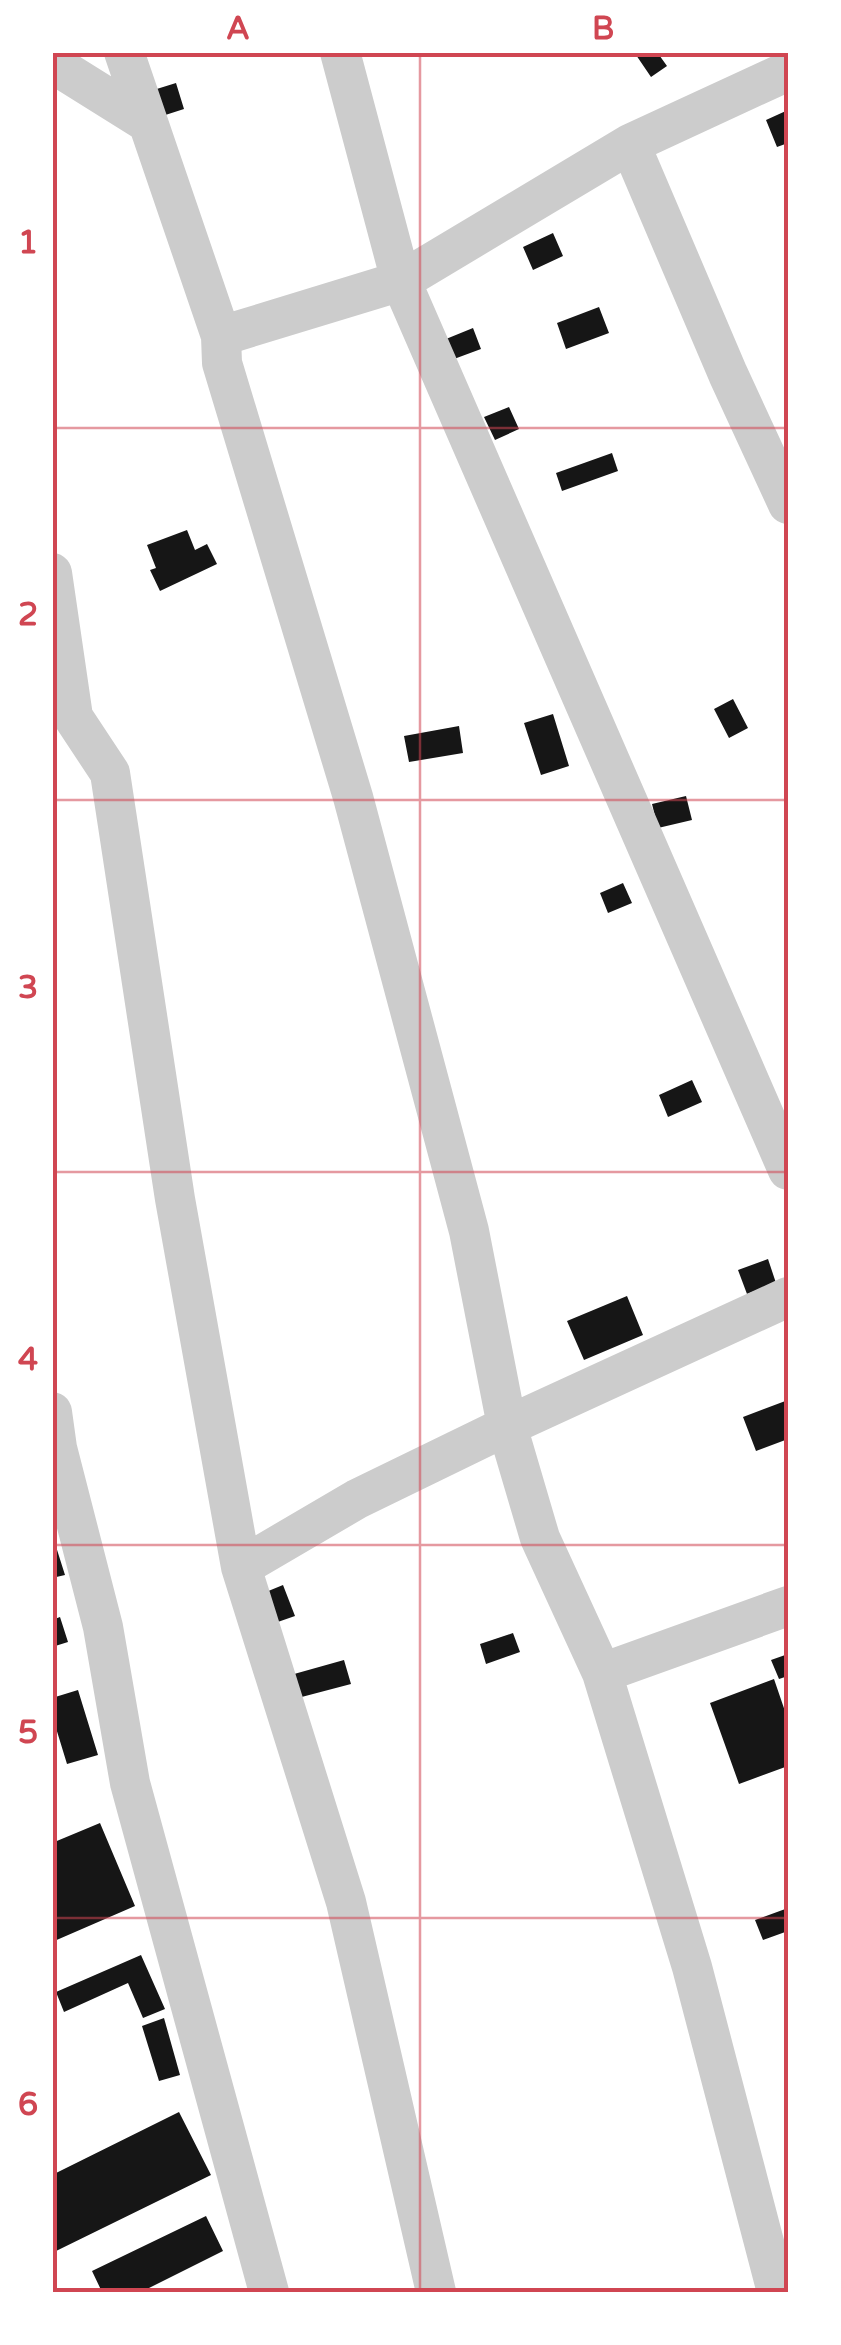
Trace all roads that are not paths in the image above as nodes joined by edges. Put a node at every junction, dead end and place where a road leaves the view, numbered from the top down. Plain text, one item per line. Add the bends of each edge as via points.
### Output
1 (124, 52) edge
2 (340, 52) edge
3 (52, 64) edge
4 (788, 71) edge
5 (148, 123) junction
6 (630, 144) junction
7 (402, 281) junction
8 (221, 336) junction
9 (788, 504) edge
10 (52, 573) edge
11 (788, 1170) edge
12 (788, 1297) edge
13 (52, 1412) edge
14 (507, 1426) junction
15 (241, 1566) junction
16 (788, 1606) edge
17 (602, 1673) junction
18 (270, 2292) edge
19 (436, 2292) edge
20 (776, 2292) edge

1 - 5 street
2 - 7 street
3 - 5 street
4 - 6 street
5 - 8 street
6 - 7 street
6 - 9 street
7 - 8 street
7 - 11 street
8 - 14 street via 222,363 353,798 469,1231
10 - 15 street via 73,717 110,773 175,1199
12 - 14 street
13 - 18 street via 130,1783
14 - 15 street
14 - 17 street via 540,1538
15 - 19 street via 346,1902
16 - 17 street
17 - 20 street via 692,1967

